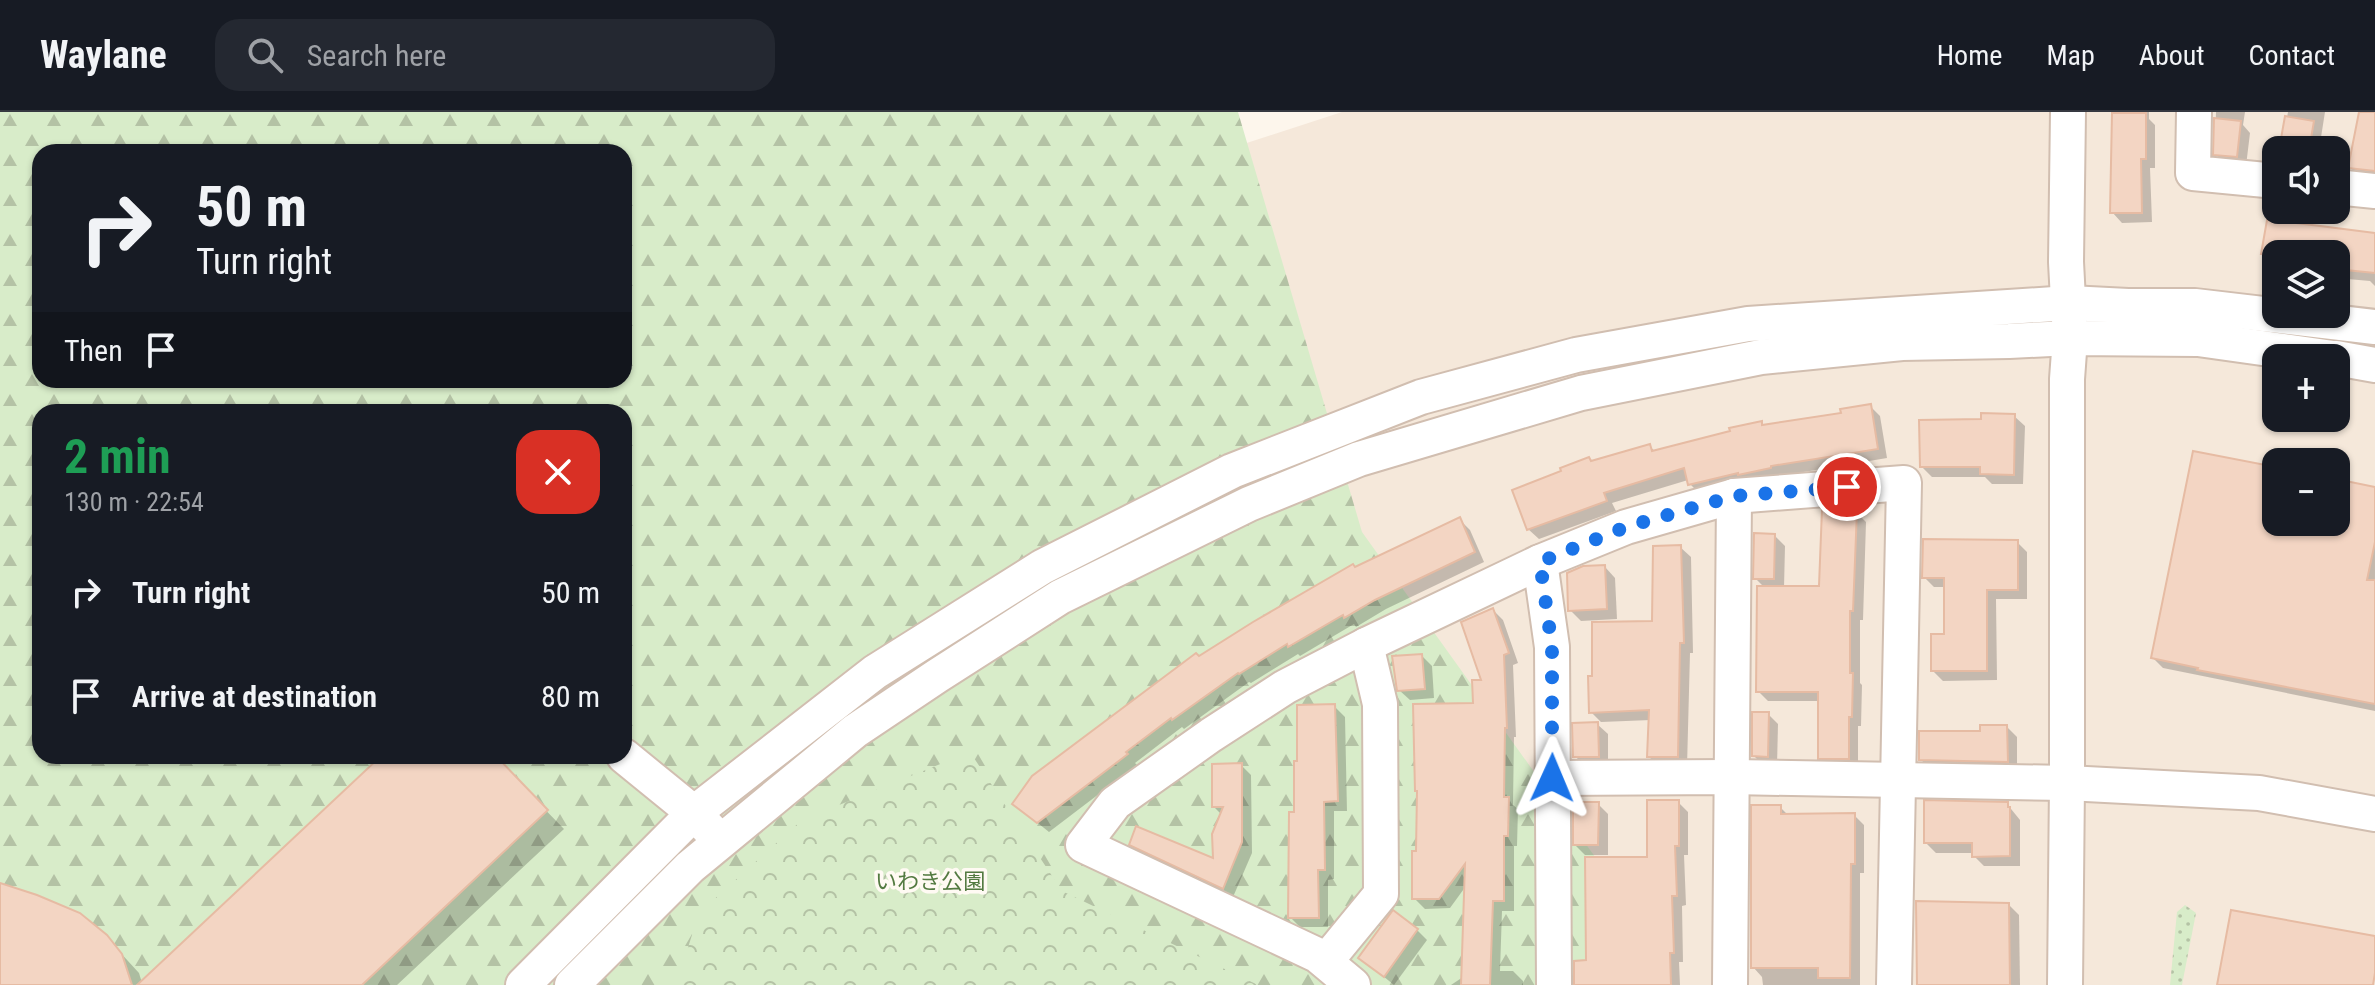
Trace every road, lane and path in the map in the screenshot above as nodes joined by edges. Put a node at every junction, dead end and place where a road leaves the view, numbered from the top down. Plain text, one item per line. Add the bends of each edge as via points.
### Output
1 (2068, 112) edge
2 (2194, 112) edge
3 (2262, 180) edge
4 (2350, 188) edge
5 (2375, 191) edge
6 (2069, 303) junction
7 (2375, 327) edge
8 (2070, 338) junction
9 (2262, 348) edge
10 (2350, 361) edge
11 (2375, 365) edge
12 (1734, 496) junction
13 (1540, 562) junction
14 (1366, 645) junction
15 (632, 763) edge
16 (1731, 777) junction
17 (1552, 778) junction
18 (1899, 780) junction
19 (2067, 783) junction
20 (694, 813) junction
21 (2375, 814) edge
22 (721, 842) junction
23 (1326, 961) junction
24 (523, 985) edge
25 (572, 985) edge
26 (1353, 985) edge
27 (1554, 985) edge
28 (1730, 985) edge
29 (1894, 985) edge
30 (2065, 985) edge

1 - 6 street
2 - 3 street via 2193,173
4 - 5 street
6 - 7 street via 2195,306
6 - 8 street
6 - 20 street via 1748,324 1576,355 1421,397 1232,471 1042,567 875,672
8 - 9 street via 2198,339
8 - 19 street
8 - 22 street via 1902,343 1761,357 1581,393 1359,459 1249,504 1060,597 855,731
10 - 11 street
12 - 13 street via 1626,527
12 - 16 street
12 - 18 street via 1904,483
13 - 14 street
13 - 17 street via 1552,647
14 - 23 street via 1380,704 1381,894
14 - 23 street via 1285,687 1187,752 1115,803 1083,845
15 - 20 street
16 - 17 street
16 - 18 street
16 - 28 street
17 - 27 street
18 - 19 street
18 - 29 street
19 - 21 street via 2259,793
19 - 30 street
20 - 22 street
20 - 24 street
22 - 25 street
23 - 26 street

